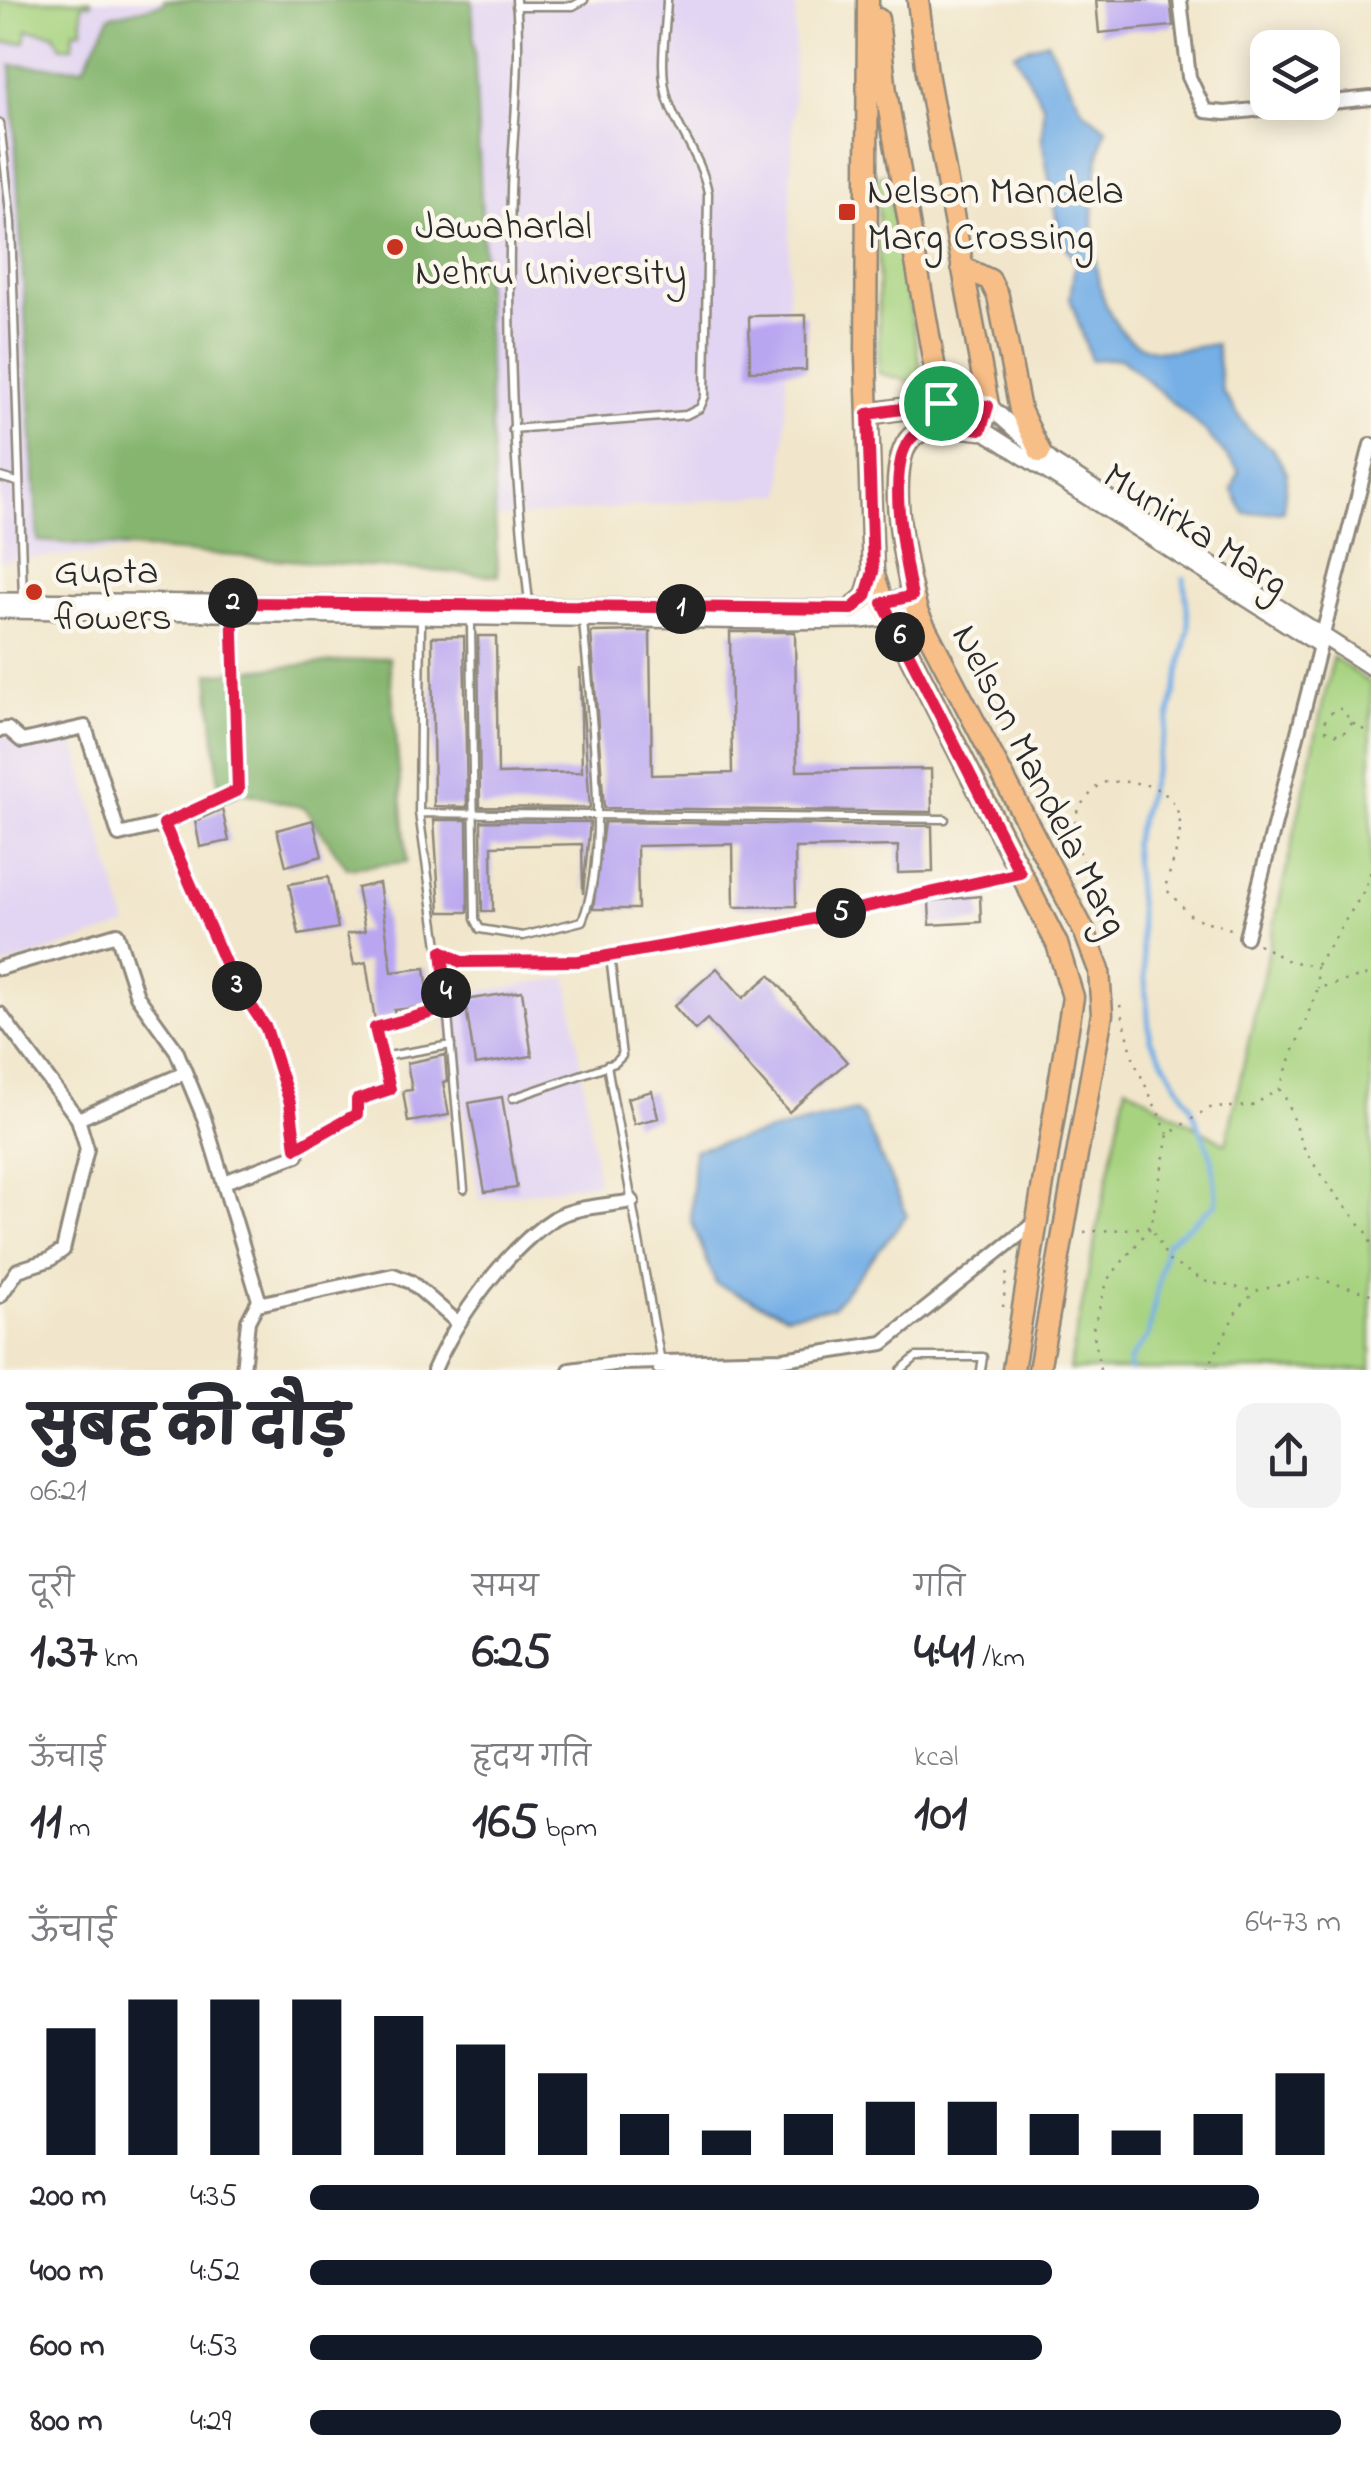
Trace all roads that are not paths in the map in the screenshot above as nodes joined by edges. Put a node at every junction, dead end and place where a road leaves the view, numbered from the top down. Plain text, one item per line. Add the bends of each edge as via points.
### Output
1 (584, 0) edge
2 (667, 0) edge
3 (868, 0) edge
4 (877, 0) edge
5 (918, 0) edge
6 (1180, 0) edge
7 (516, 3) edge
8 (1371, 98) edge
9 (0, 126) edge
10 (962, 267) junction
11 (941, 403) junction
12 (988, 406) junction
13 (868, 414) junction
14 (946, 426) junction
15 (512, 429) junction
16 (985, 430) junction
17 (1371, 445) edge
18 (1036, 448) junction
19 (0, 477) edge
20 (17, 482) junction
21 (873, 572) junction
22 (0, 602) edge
23 (23, 605) junction
24 (915, 605) junction
25 (529, 606) junction
26 (232, 608) junction
27 (852, 609) junction
28 (0, 610) edge
29 (420, 611) junction
30 (886, 611) junction
31 (583, 618) junction
32 (471, 625) dead end
33 (1320, 639) junction
34 (1371, 666) edge
35 (1371, 677) edge
36 (0, 730) edge
37 (419, 813) junction
38 (476, 813) junction
39 (595, 813) junction
40 (945, 819) dead end
41 (164, 824) junction
42 (1020, 873) junction
43 (1246, 937) road end
44 (442, 951) junction
45 (610, 956) junction
46 (0, 968) edge
47 (448, 1008) junction
48 (0, 1014) edge
49 (451, 1045) junction
50 (382, 1057) junction
51 (607, 1066) junction
52 (184, 1073) junction
53 (513, 1098) dead end
54 (78, 1118) junction
55 (296, 1148) junction
56 (224, 1182) junction
57 (464, 1188) dead end
58 (632, 1201) junction
59 (1038, 1222) junction
60 (0, 1296) edge
61 (258, 1304) junction
62 (458, 1322) junction
63 (659, 1366) edge
64 (243, 1370) edge
65 (434, 1370) edge
66 (570, 1370) edge
67 (713, 1370) edge
68 (902, 1370) edge
69 (981, 1370) edge
70 (1013, 1370) edge
71 (1040, 1370) edge

1 - 7 lane via 572,6
2 - 15 lane via 663,82 708,193 705,396 686,415
3 - 13 main road, Nelson Mandela Marg
4 - 11 main road
5 - 10 main road
6 - 8 street via 1189,77 1206,110
7 - 15 lane
9 - 20 lane via 13,255
10 - 12 main road
10 - 18 main road via 990,280 998,296 1020,410
11 - 12 main road
11 - 13 main road
11 - 14 main road
12 - 16 main road
12 - 18 street, Munirka Marg
13 - 21 main road, Nelson Mandela Marg
14 - 16 main road
14 - 24 main road, Nelson Mandela Marg via 910,438 900,458 900,520
15 - 25 lane
16 - 33 street, Munirka Marg
17 - 33 street
18 - 33 street, Munirka Marg
19 - 20 lane
20 - 23 lane
21 - 27 main road via 866,596
21 - 30 main road, Nelson Mandela Marg
22 - 23 street
23 - 26 street
23 - 28 street
24 - 30 street
24 - 71 main road, Nelson Mandela Marg via 1099,970 1102,1014
25 - 27 street
25 - 29 street
26 - 29 street
26 - 41 street via 238,790
27 - 30 street
29 - 31 street
29 - 37 lane
30 - 31 street
30 - 42 main road, Nelson Mandela Marg
31 - 39 lane
32 - 38 lane
33 - 34 street, Munirka Marg
33 - 35 street, Munirka Marg
33 - 43 street
36 - 41 street via 22,741 85,727 119,835
37 - 38 lane
37 - 44 lane
38 - 39 lane
38 - 39 lane via 475,919 480,929 523,936 582,922 592,900
39 - 40 lane
41 - 55 street via 230,974 266,1028 290,1103
42 - 45 lane
42 - 59 main road, Nelson Mandela Marg via 1056,944 1072,997
44 - 45 lane via 461,962
44 - 47 lane
45 - 51 lane via 624,1048
46 - 52 street via 117,934 137,996 176,1050
47 - 49 lane
47 - 50 lane via 375,1028
48 - 54 street
49 - 50 lane
49 - 57 lane
50 - 55 lane via 390,1089 357,1100 357,1114
51 - 53 lane
51 - 58 lane
52 - 54 street
52 - 56 street
54 - 60 street via 86,1149 63,1250 18,1270
55 - 56 street via 297,1155 282,1163
56 - 61 street
58 - 62 street via 554,1219
58 - 63 lane
59 - 63 street via 883,1343 784,1360
59 - 70 main road, Nelson Mandela Marg
61 - 62 street via 393,1276 411,1282
61 - 64 street via 248,1321
62 - 65 street
63 - 66 street
63 - 67 lane
68 - 69 lane via 916,1357 983,1357

